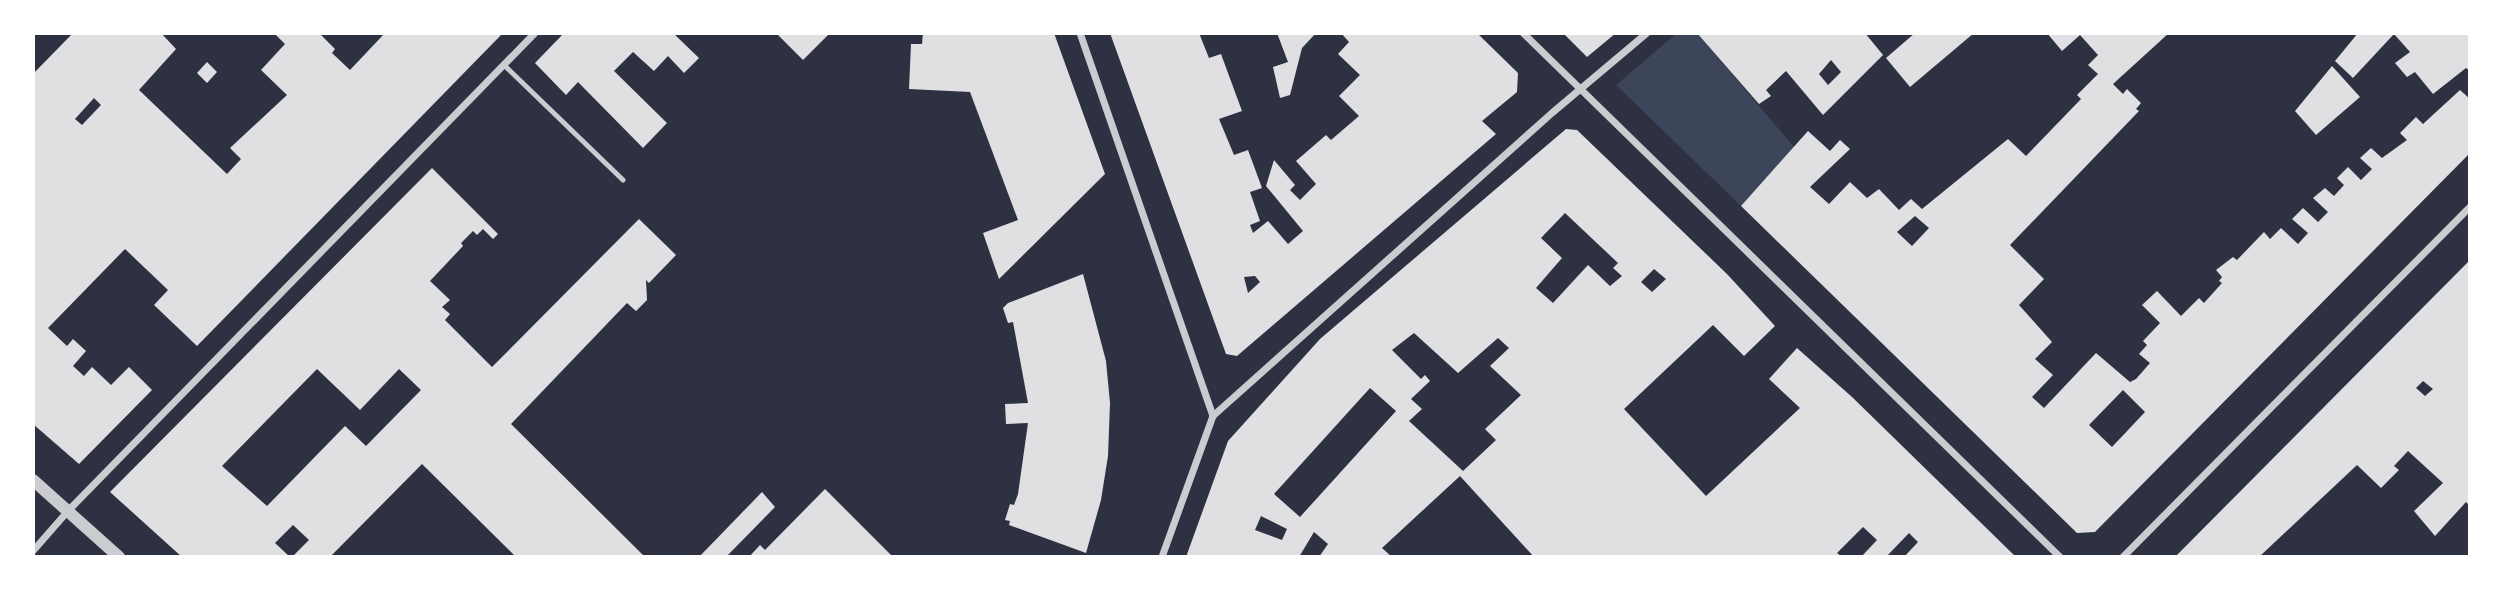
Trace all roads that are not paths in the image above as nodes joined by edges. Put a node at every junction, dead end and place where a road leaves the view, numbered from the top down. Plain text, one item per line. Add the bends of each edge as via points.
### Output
1 (535, 33) edge
2 (1080, 33) edge
3 (1522, 33) edge
4 (1647, 33) edge
5 (504, 65) junction
6 (1581, 89) junction
7 (623, 180) dead end
8 (2470, 207) edge
9 (1213, 416) junction
10 (33, 480) edge
11 (68, 511) junction
12 (33, 551) edge
13 (119, 557) edge
14 (1162, 557) edge
15 (2060, 557) edge
16 (2123, 557) edge

1 - 5 street
2 - 9 street
3 - 6 street
4 - 6 street
5 - 7 lane
5 - 11 street
6 - 9 street
6 - 15 street
8 - 16 street
9 - 14 street
10 - 11 street
11 - 12 street
11 - 13 street

